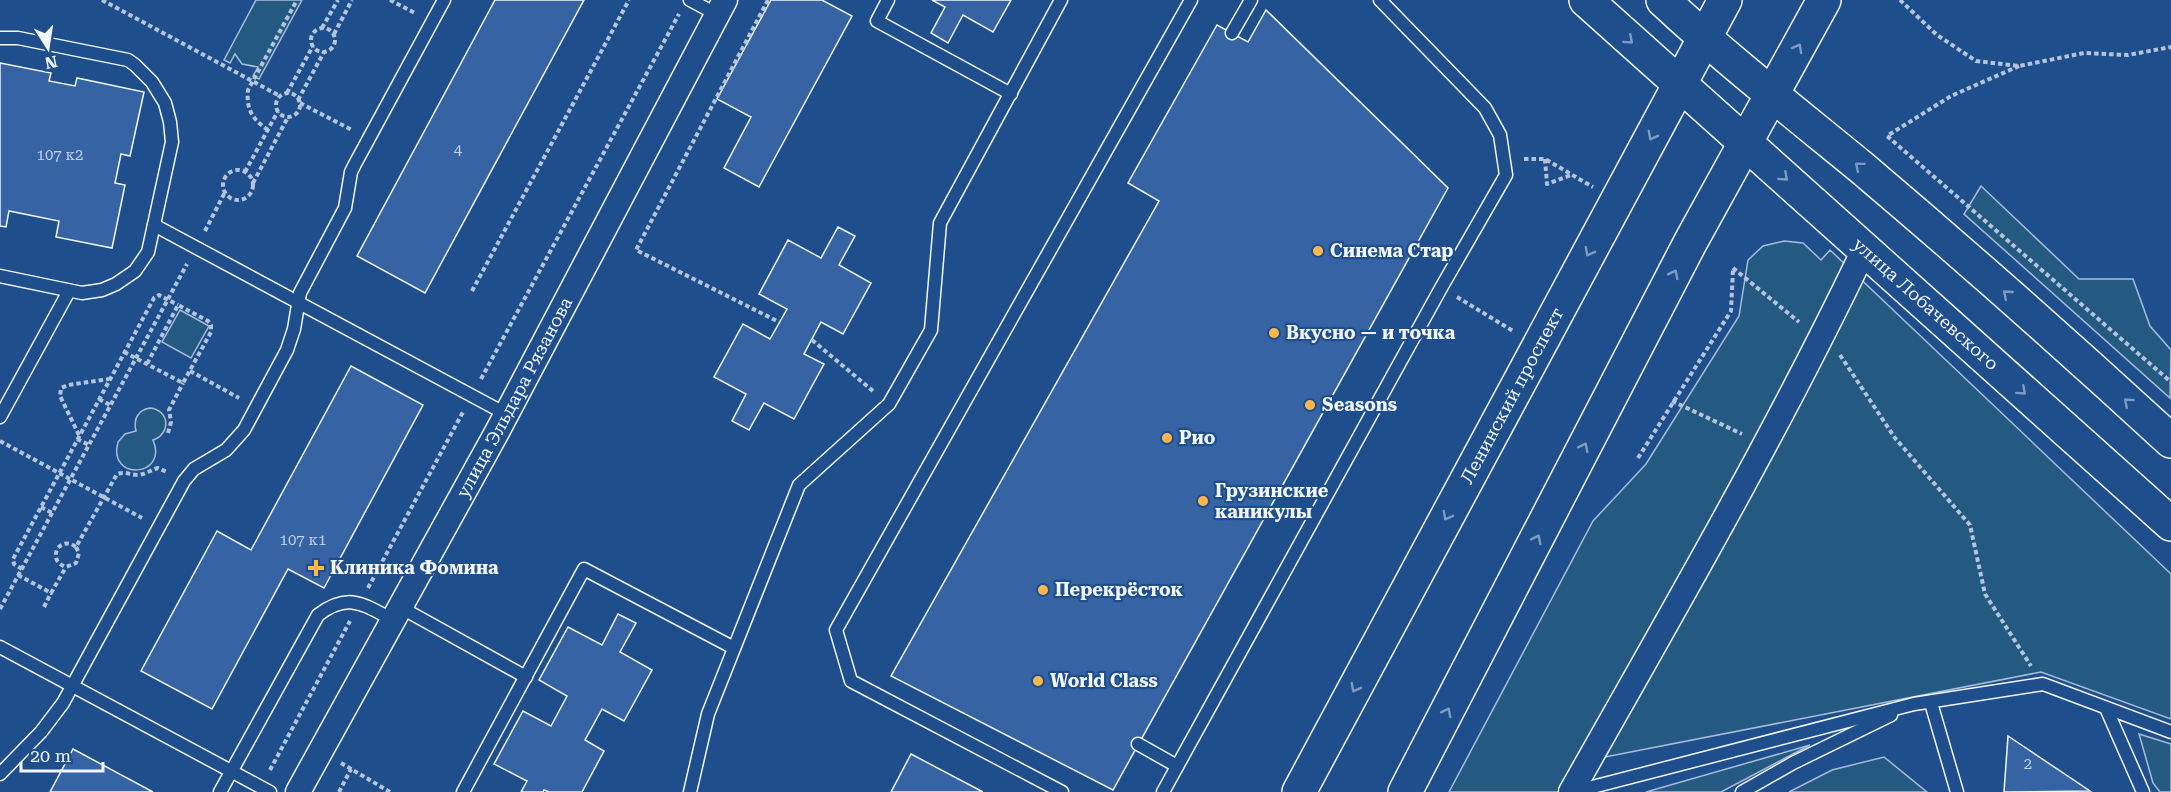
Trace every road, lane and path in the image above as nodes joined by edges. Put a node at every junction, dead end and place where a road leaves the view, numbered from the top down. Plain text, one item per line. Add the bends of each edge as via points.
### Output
1 (102, 0) edge
2 (297, 0) edge
3 (338, 0) edge
4 (352, 0) edge
5 (390, 0) edge
6 (444, 0) edge
7 (629, 0) edge
8 (690, 0) edge
9 (768, 0) edge
10 (888, 0) edge
11 (1061, 0) edge
12 (1191, 0) edge
13 (1251, 0) edge
14 (1380, 0) edge
15 (1586, 0) edge
16 (1663, 0) edge
17 (1725, 0) edge
18 (1824, 0) edge
19 (1900, 0) edge
20 (722, 7) edge
21 (432, 22) junction
22 (322, 28) junction
23 (1232, 33) dead end
24 (334, 34) junction
25 (0, 38) edge
26 (1704, 38) junction
27 (313, 46) junction
28 (2171, 47) edge
29 (324, 52) junction
30 (2019, 66) junction
31 (253, 82) junction
32 (1679, 85) junction
33 (287, 93) junction
34 (1011, 94) junction
35 (280, 96) junction
36 (1772, 96) junction
37 (299, 101) junction
38 (278, 111) junction
39 (288, 117) junction
40 (268, 130) junction
41 (369, 138) junction
42 (1745, 143) junction
43 (245, 172) junction
44 (1572, 175) junction
45 (253, 183) junction
46 (1593, 187) dead end
47 (225, 192) junction
48 (154, 225) junction
49 (196, 247) junction
50 (1864, 250) junction
51 (0, 276) edge
52 (1441, 288) junction
53 (69, 291) junction
54 (472, 291) dead end
55 (167, 299) junction
56 (297, 302) junction
57 (178, 305) junction
58 (779, 322) dead end
59 (1513, 331) dead end
60 (812, 340) dead end
61 (1821, 340) junction
62 (124, 352) junction
63 (136, 358) junction
64 (147, 364) junction
65 (190, 371) junction
66 (110, 379) junction
67 (2171, 382) edge
68 (183, 383) junction
69 (99, 399) junction
70 (1672, 401) junction
71 (889, 404) junction
72 (110, 405) junction
73 (256, 407) junction
74 (506, 414) junction
75 (0, 417) edge
76 (2163, 429) edge
77 (168, 433) dead end
78 (78, 437) junction
79 (0, 441) edge
80 (88, 445) junction
81 (1766, 445) junction
82 (1638, 458) dead end
83 (59, 473) junction
84 (70, 479) junction
85 (184, 481) junction
86 (104, 497) junction
87 (40, 507) junction
88 (52, 513) junction
89 (2171, 524) edge
90 (159, 527) junction
91 (76, 548) junction
92 (66, 567) junction
93 (22, 569) junction
94 (18, 575) junction
95 (51, 594) junction
96 (44, 607) dead end
97 (0, 609) edge
98 (396, 613) junction
99 (0, 647) edge
100 (734, 648) junction
101 (526, 677) junction
102 (2043, 684) junction
103 (72, 686) junction
104 (1931, 703) junction
105 (1914, 704) junction
106 (2106, 708) junction
107 (2171, 732) edge
108 (1138, 744) dead end
109 (1177, 766) junction
110 (231, 771) junction
111 (0, 774) edge
112 (220, 792) edge
113 (270, 792) edge
114 (298, 792) edge
115 (339, 792) edge
116 (390, 792) edge
117 (462, 792) edge
118 (690, 792) edge
119 (1062, 792) edge
120 (1163, 792) edge
121 (1299, 792) edge
122 (1405, 792) edge
123 (1571, 792) edge
124 (1742, 792) edge
125 (1957, 792) edge
126 (2143, 792) edge

1 - 31 path
2 - 31 path
3 - 22 path
4 - 24 path
5 - 21 path
6 - 21 lane
7 - 54 path
8 - 20 lane
9 - 58 path via 636,250
10 - 34 lane via 877,21
11 - 34 lane
12 - 119 lane via 836,630 851,681
13 - 23 lane
14 - 52 lane via 1485,108 1500,135 1506,175
15 -> 32 main road, улица Лобачевского
16 - 26 main road
17 - 26 main road, Ленинский проспект
36 -> 18 main road
19 - 30 path via 1937,35 1976,61
20 - 74 street, улица Эльдара Рязанова
21 - 41 lane
22 - 24 path
22 - 27 path via 312,37
24 - 29 path via 334,46
25 - 48 lane via 18,38 128,60 152,82 168,112 172,142
26 - 32 main road, Ленинский проспект
26 - 36 main road
27 - 29 path
27 - 33 path
28 - 30 path via 2128,55 2084,53
29 - 37 path
30 - 67 path via 1951,96 1887,136
31 - 35 path
31 - 40 path via 248,90 248,106 256,122
32 - 42 main road, улица Лобачевского
32 -> 121 main road, Ленинский проспект
33 - 35 path
33 - 37 path
34 - 71 lane via 940,222 931,330
35 - 38 path
36 - 42 main road
76 -> 36 main road via 1860,167
37 - 39 path via 297,113
37 - 41 path
38 - 39 path
38 - 40 path
39 - 45 path
40 - 43 path
41 - 56 lane via 351,172 345,208
42 -> 50 main road, улица Лобачевского
122 -> 42 main road
43 - 45 path
43 - 47 path via 235,170 226,176
44 - 44 path via 1554,164 1545,159 1547,184
44 - 46 path
45 - 47 path via 250,194 240,200
47 - 49 path
48 - 49 lane
48 - 53 lane via 148,252 135,271 102,290
49 - 55 path
49 - 56 lane
50 - 61 street
50 -> 89 main road, улица Лобачевского
51 - 53 lane
52 - 59 path
52 - 109 lane
53 - 75 lane
55 - 57 path
55 - 62 path via 155,296
55 - 63 path
56 - 73 lane via 287,350
56 - 74 lane
57 - 64 path
57 - 65 path via 212,325
60 - 71 path
61 - 70 path via 1733,268 1731,311
61 - 81 street
61 - 102 path via 1836,348 1895,438 1970,525 1985,594
62 - 63 path
62 - 66 path
63 - 64 path
63 - 72 path
64 - 68 path
65 - 68 path
65 - 73 path
66 - 69 path
66 - 78 path via 61,388 60,396
68 - 77 path via 169,408
69 - 72 path
69 - 78 path
70 - 81 path
70 - 82 path
71 - 100 lane via 799,485
72 - 80 path
73 - 85 lane via 232,445 194,469
74 - 98 street, улица Эльдара Рязанова
78 - 80 path
78 - 83 path
79 - 83 path
80 - 84 path
81 - 123 street
83 - 84 path
83 - 87 path
84 - 86 path
84 - 88 path
85 - 86 path via 160,468 142,475 121,472
85 - 90 lane
86 - 90 path
86 - 91 path
87 - 88 path
87 - 93 path via 13,559
88 - 93 path
90 - 103 lane
91 - 92 path via 76,563
91 - 92 path via 68,543 57,549 56,558
92 - 95 path
93 - 94 path
94 - 95 path
94 - 97 path
95 - 96 path
98 - 101 lane
98 - 110 lane via 352,601 334,604 318,615
98 - 114 street, улица Эльдара Рязанова
99 - 103 lane
100 - 101 lane via 584,569
100 - 118 lane via 708,714
101 - 117 lane
102 - 104 lane
102 - 106 lane
103 - 110 lane
103 - 111 lane via 48,724
104 - 105 lane
104 - 125 lane
105 - 123 lane
105 - 124 lane
106 - 107 lane
106 - 126 lane
108 - 109 lane
109 - 120 lane
110 - 112 lane
110 - 113 lane
115 - 116 path via 351,769

